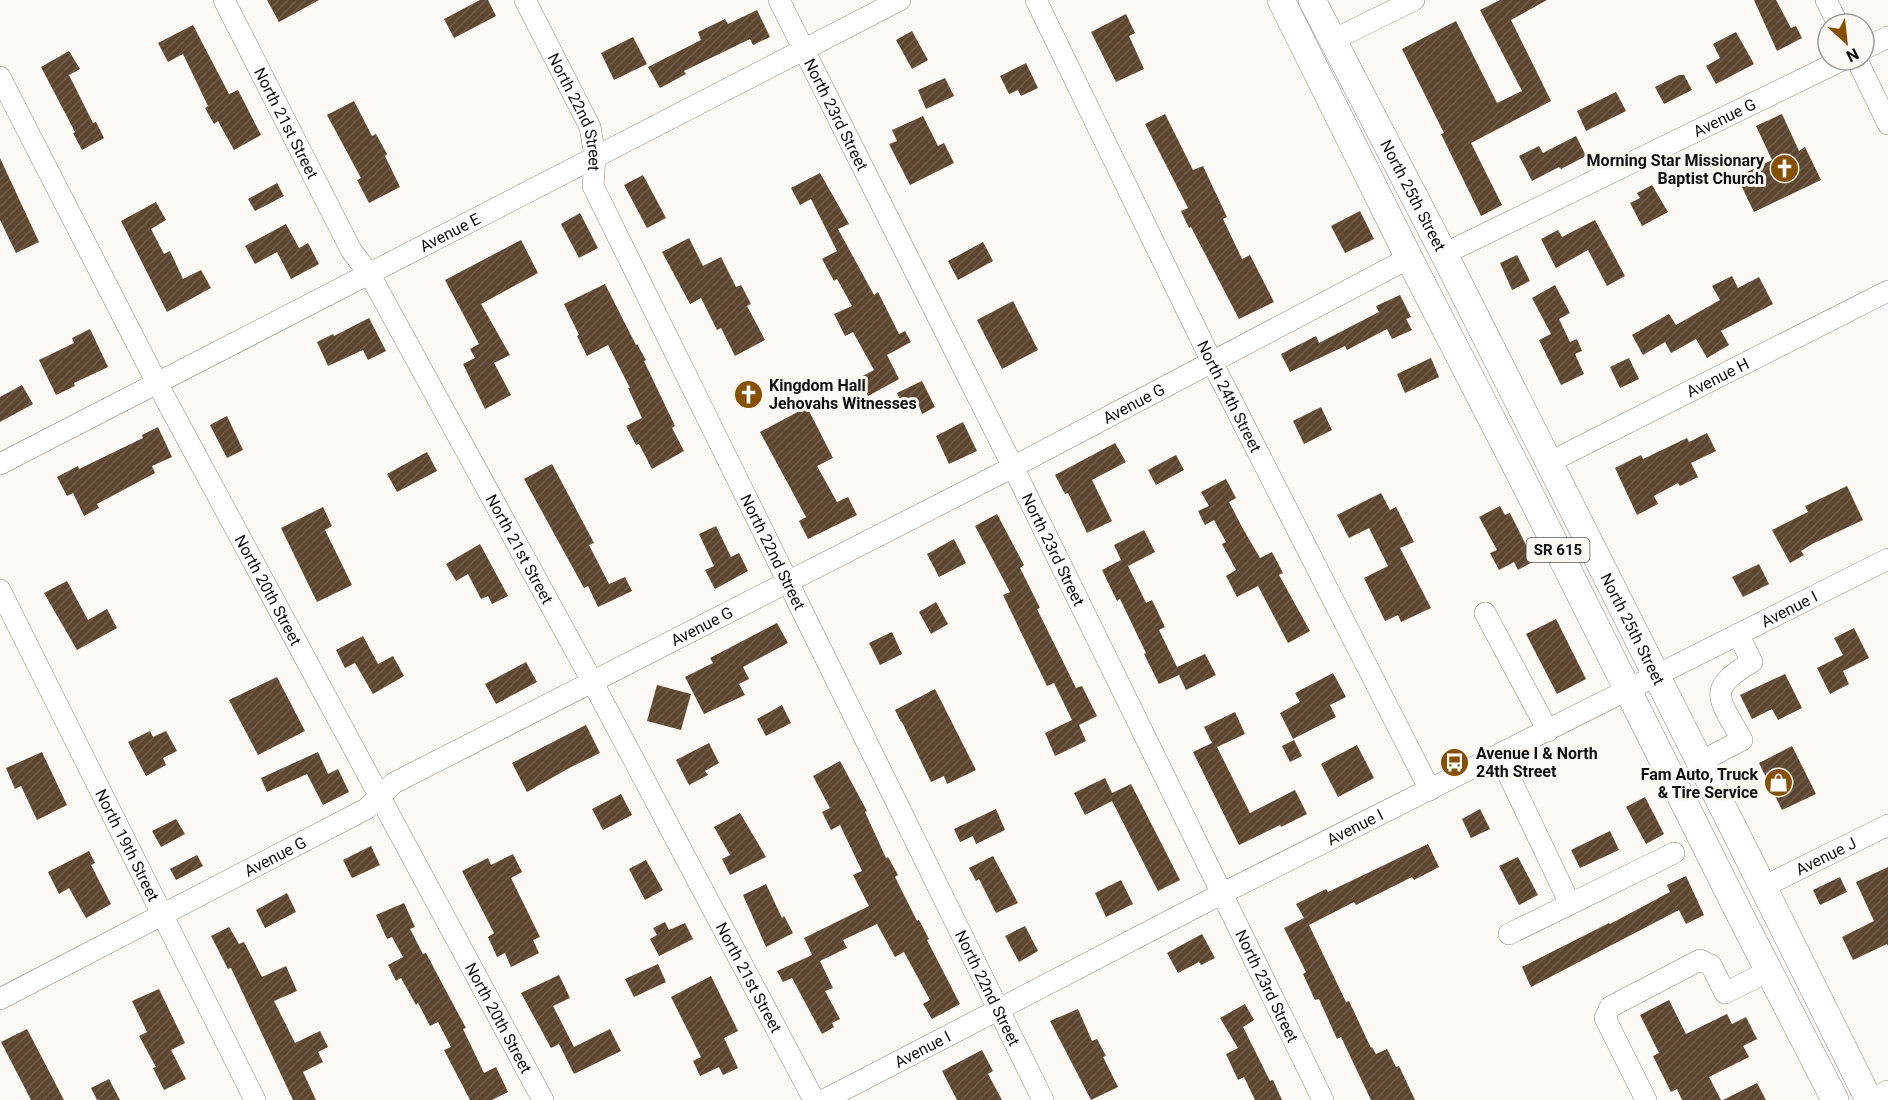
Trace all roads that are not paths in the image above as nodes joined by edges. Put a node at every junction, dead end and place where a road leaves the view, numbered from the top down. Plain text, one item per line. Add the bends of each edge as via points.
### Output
1 (224, 0) edge
2 (525, 0) edge
3 (779, 0) edge
4 (900, 0) edge
5 (1036, 0) edge
6 (1281, 0) edge
7 (1301, 0) edge
8 (1312, 0) edge
9 (1414, 0) edge
10 (1333, 40) junction
11 (805, 50) junction
12 (1817, 72) edge
13 (1863, 72) edge
14 (0, 77) edge
15 (1888, 123) edge
16 (595, 156) junction
17 (1444, 254) junction
18 (1409, 258) junction
19 (370, 275) junction
20 (1888, 291) edge
21 (1212, 362) junction
22 (157, 383) junction
23 (1526, 420) junction
24 (1548, 463) junction
25 (0, 464) edge
26 (1012, 467) junction
27 (1888, 559) edge
28 (787, 583) junction
29 (0, 590) edge
30 (1485, 613) dead end
31 (1738, 634) junction
32 (1656, 676) junction
33 (592, 681) junction
34 (1628, 690) junction
35 (1548, 730) junction
36 (1500, 755) junction
37 (1700, 762) junction
38 (1430, 790) junction
39 (380, 797) junction
40 (1888, 825) edge
41 (1674, 853) dead end
42 (1763, 886) junction
43 (1223, 893) junction
44 (1570, 904) junction
45 (163, 915) junction
46 (1509, 934) dead end
47 (1769, 971) junction
48 (0, 999) edge
49 (999, 1010) junction
50 (1888, 1091) edge
51 (255, 1100) edge
52 (543, 1100) edge
53 (814, 1100) edge
54 (824, 1100) edge
55 (1043, 1100) edge
56 (1323, 1100) edge
57 (1646, 1100) edge
58 (1835, 1100) edge
59 (1869, 1100) edge

1 - 19 street, North 21st Street via 351,250
2 - 16 street, North 22nd Street via 590,127
3 - 11 street, North 23rd Street
4 - 11 street, Avenue E
5 - 21 street, North 24th Street
6 - 18 main road, North 25th Street / SR 615
7 - 10 main road via 1322,35
8 - 10 main road, North 25th Street / SR 615
9 - 10 street
10 - 17 main road, North 25th Street / SR 615
11 - 16 street, Avenue E
11 - 26 street, North 23rd Street
12 - 17 street, Avenue G
13 - 15 street
14 - 22 street, North 20th Street
16 - 19 street, Avenue E
16 - 28 street, North 22nd Street via 593,186
17 - 23 main road, North 25th Street / SR 615
18 - 21 street, Avenue G
18 - 23 main road via 1429,260 1441,274 1509,406
18 - 34 main road, North 25th Street / SR 615
19 - 22 street, Avenue E
19 - 33 street, North 21st Street
20 - 24 street, Avenue H
21 - 26 street, Avenue G
21 - 38 street, North 24th Street
22 - 25 street, Avenue E
22 - 39 street, North 20th Street
23 - 24 main road, North 25th Street / SR 615
24 - 32 main road, North 25th Street / SR 615
26 - 28 street, Avenue G
26 - 43 street, North 23rd Street
27 - 31 street, Avenue I
28 - 33 street, Avenue G
28 - 49 street, North 22nd Street
29 - 45 street, North 19th Street
30 - 35 street
31 - 32 street, Avenue I
31 - 37 street via 1752,662 1732,674 1720,699 1742,740
32 - 34 street, Avenue I
32 - 37 main road, North 25th Street / SR 615
33 - 39 street, Avenue G via 394,783
33 - 53 street, North 21st Street
34 - 35 street, Avenue I
34 - 47 main road, North 25th Street / SR 615
35 - 36 street, Avenue I
36 - 38 street, Avenue I
36 - 44 street
37 - 42 main road, North 25th Street / SR 615
38 - 43 street, Avenue I
39 - 45 street, Avenue G via 366,809
39 - 52 street, North 20th Street
40 - 42 street, Avenue J
41 - 44 street
42 - 59 main road, North 25th Street / SR 615
43 - 49 street, Avenue I
43 - 56 street, North 23rd Street
44 - 46 street
45 - 48 street, Avenue G
45 - 51 street, North 19th Street
47 - 57 street via 1725,993 1711,965 1700,960 1610,1007 1605,1018
47 - 58 main road, North 25th Street / SR 615
49 - 54 street, Avenue I
49 - 55 street, North 22nd Street
50 - 59 street

